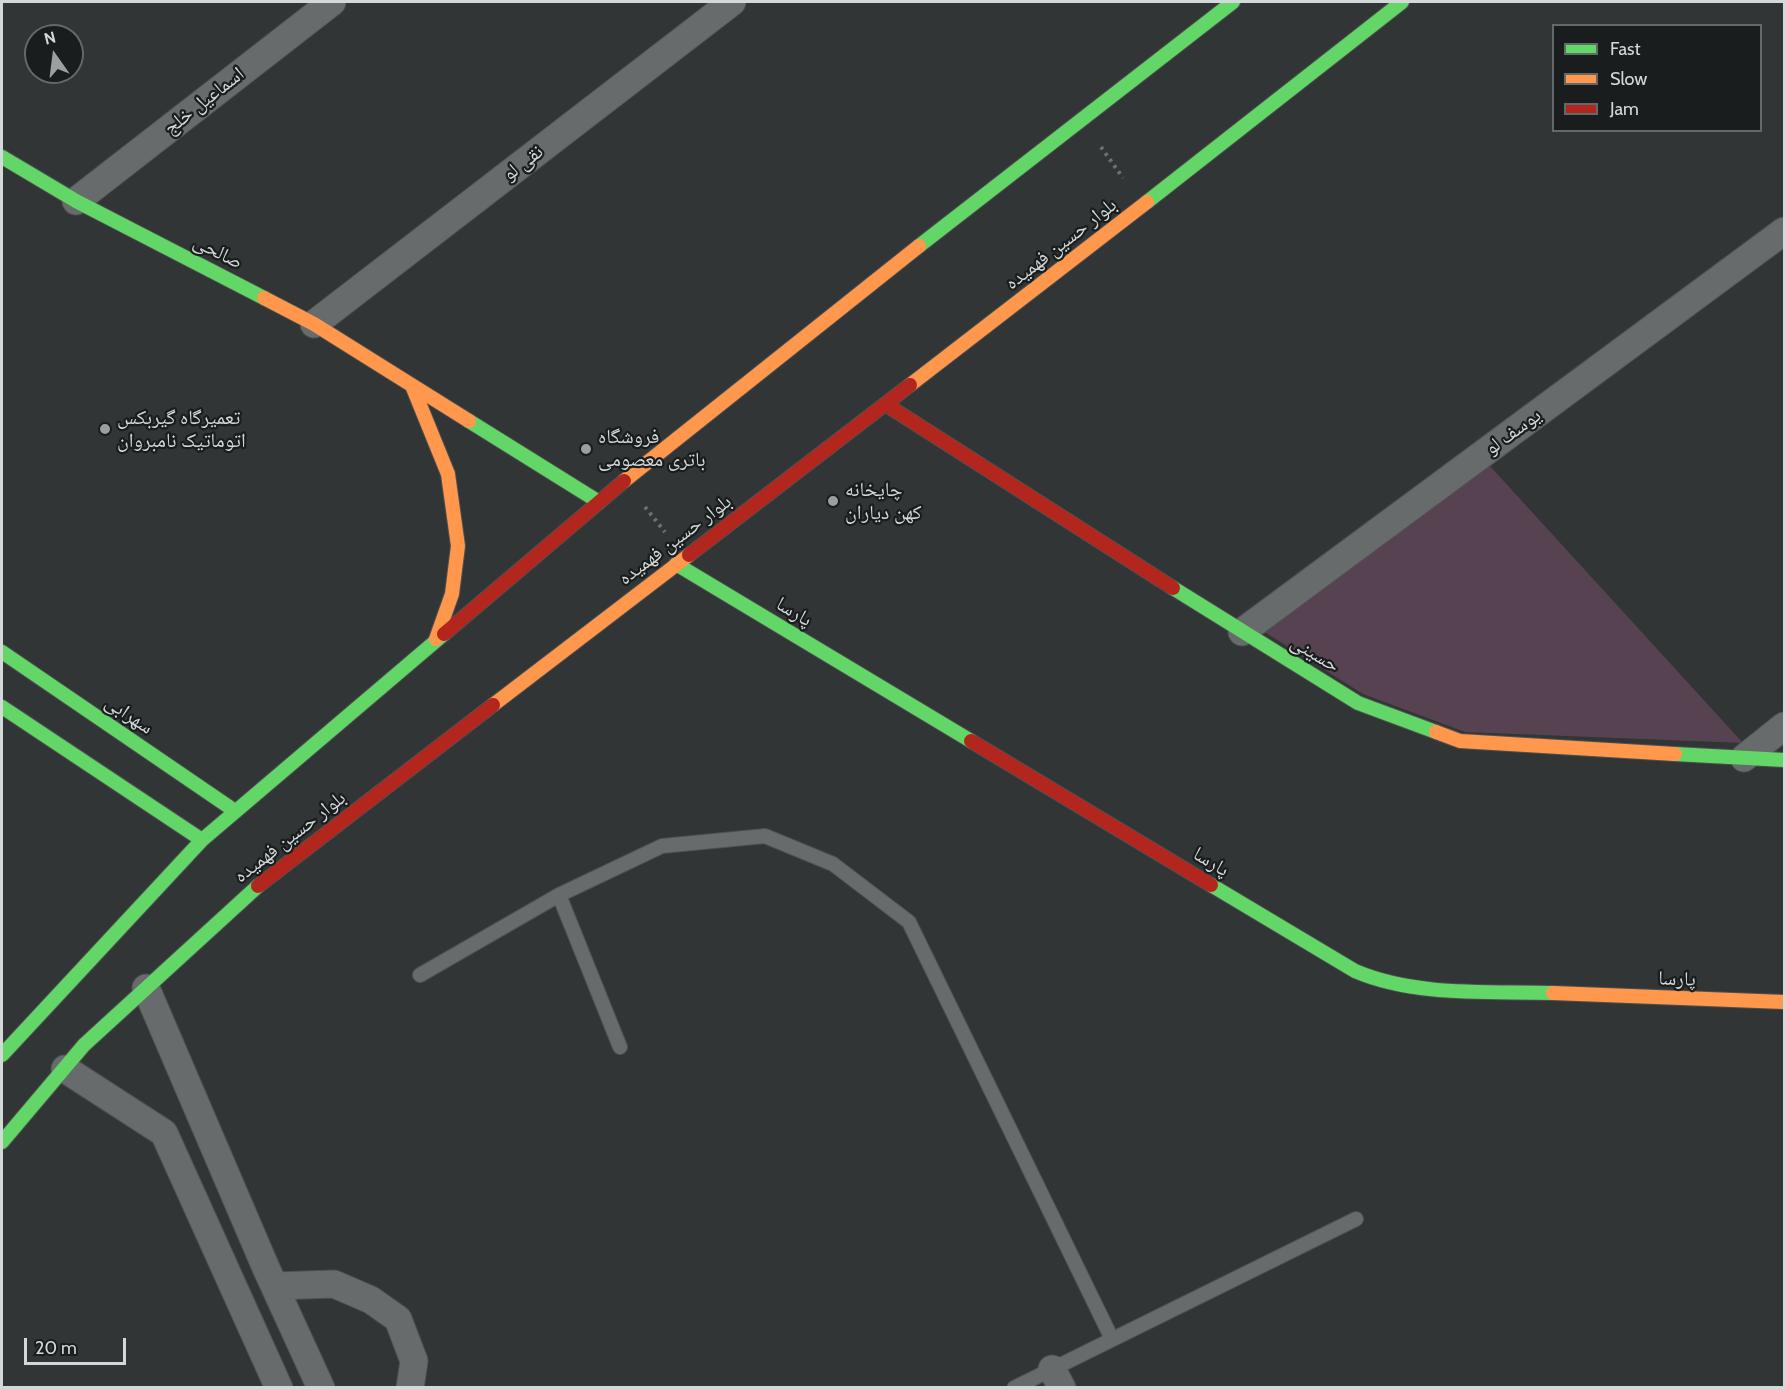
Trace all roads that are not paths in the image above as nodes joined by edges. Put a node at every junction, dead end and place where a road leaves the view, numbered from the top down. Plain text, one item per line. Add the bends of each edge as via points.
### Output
1 (332, 2) edge
2 (732, 2) edge
3 (1233, 2) edge
4 (1402, 2) edge
5 (1372, 8) dead end
6 (1361, 34) junction
7 (2, 157) edge
8 (76, 201) junction
9 (1785, 231) edge
10 (314, 324) junction
11 (413, 388) junction
12 (885, 404) junction
13 (599, 502) junction
14 (680, 561) junction
15 (1242, 632) junction
16 (436, 639) junction
17 (2, 652) edge
18 (2, 707) edge
19 (1785, 726) edge
20 (1744, 758) junction
21 (1785, 760) edge
22 (235, 811) junction
23 (202, 840) junction
24 (559, 895) junction
25 (420, 975) dead end
26 (146, 988) junction
27 (1785, 1002) edge
28 (620, 1047) dead end
29 (2, 1055) edge
30 (65, 1069) junction
31 (2, 1142) edge
32 (1356, 1219) dead end
33 (274, 1286) junction
34 (1112, 1339) junction
35 (1057, 1378) edge
36 (279, 1388) edge
37 (321, 1388) edge
38 (410, 1388) edge
39 (1014, 1388) edge

1 - 8 street, اسماعیل خلج
2 - 10 street, نقی لو
3 - 13 street
4 - 6 street, بلوار حسین فهمیده
5 - 6 street
6 - 12 street, بلوار حسین فهمیده
7 - 8 street, صالحی
8 - 10 street, صالحی
9 - 15 street, یوسف لو
10 - 11 street, صالحی
11 - 13 street, صالحی
11 - 16 street via 448,474 458,546 452,594
12 - 14 street, بلوار حسین فهمیده
12 - 15 street, حسینی
13 - 16 street
14 - 26 street, بلوار حسین فهمیده via 261,883
14 - 27 street, پارسا via 1355,971 1378,981 1411,988
15 - 20 street, حسینی via 1358,703 1460,741
16 - 22 street
17 - 22 street, سهرابی
18 - 23 street
19 - 20 street
20 - 21 street, حسینی
22 - 23 street
23 - 29 street
24 - 25 lane
24 - 28 lane
24 - 34 lane via 662,846 765,836 833,864 909,921
26 - 30 street, بلوار حسین فهمیده via 84,1045
26 - 33 street
30 - 31 street, بلوار حسین فهمیده
30 - 36 street via 164,1133
32 - 34 lane
33 - 37 street
33 - 38 street via 334,1284 371,1300 398,1319 414,1361
34 - 35 lane
35 - 39 lane

